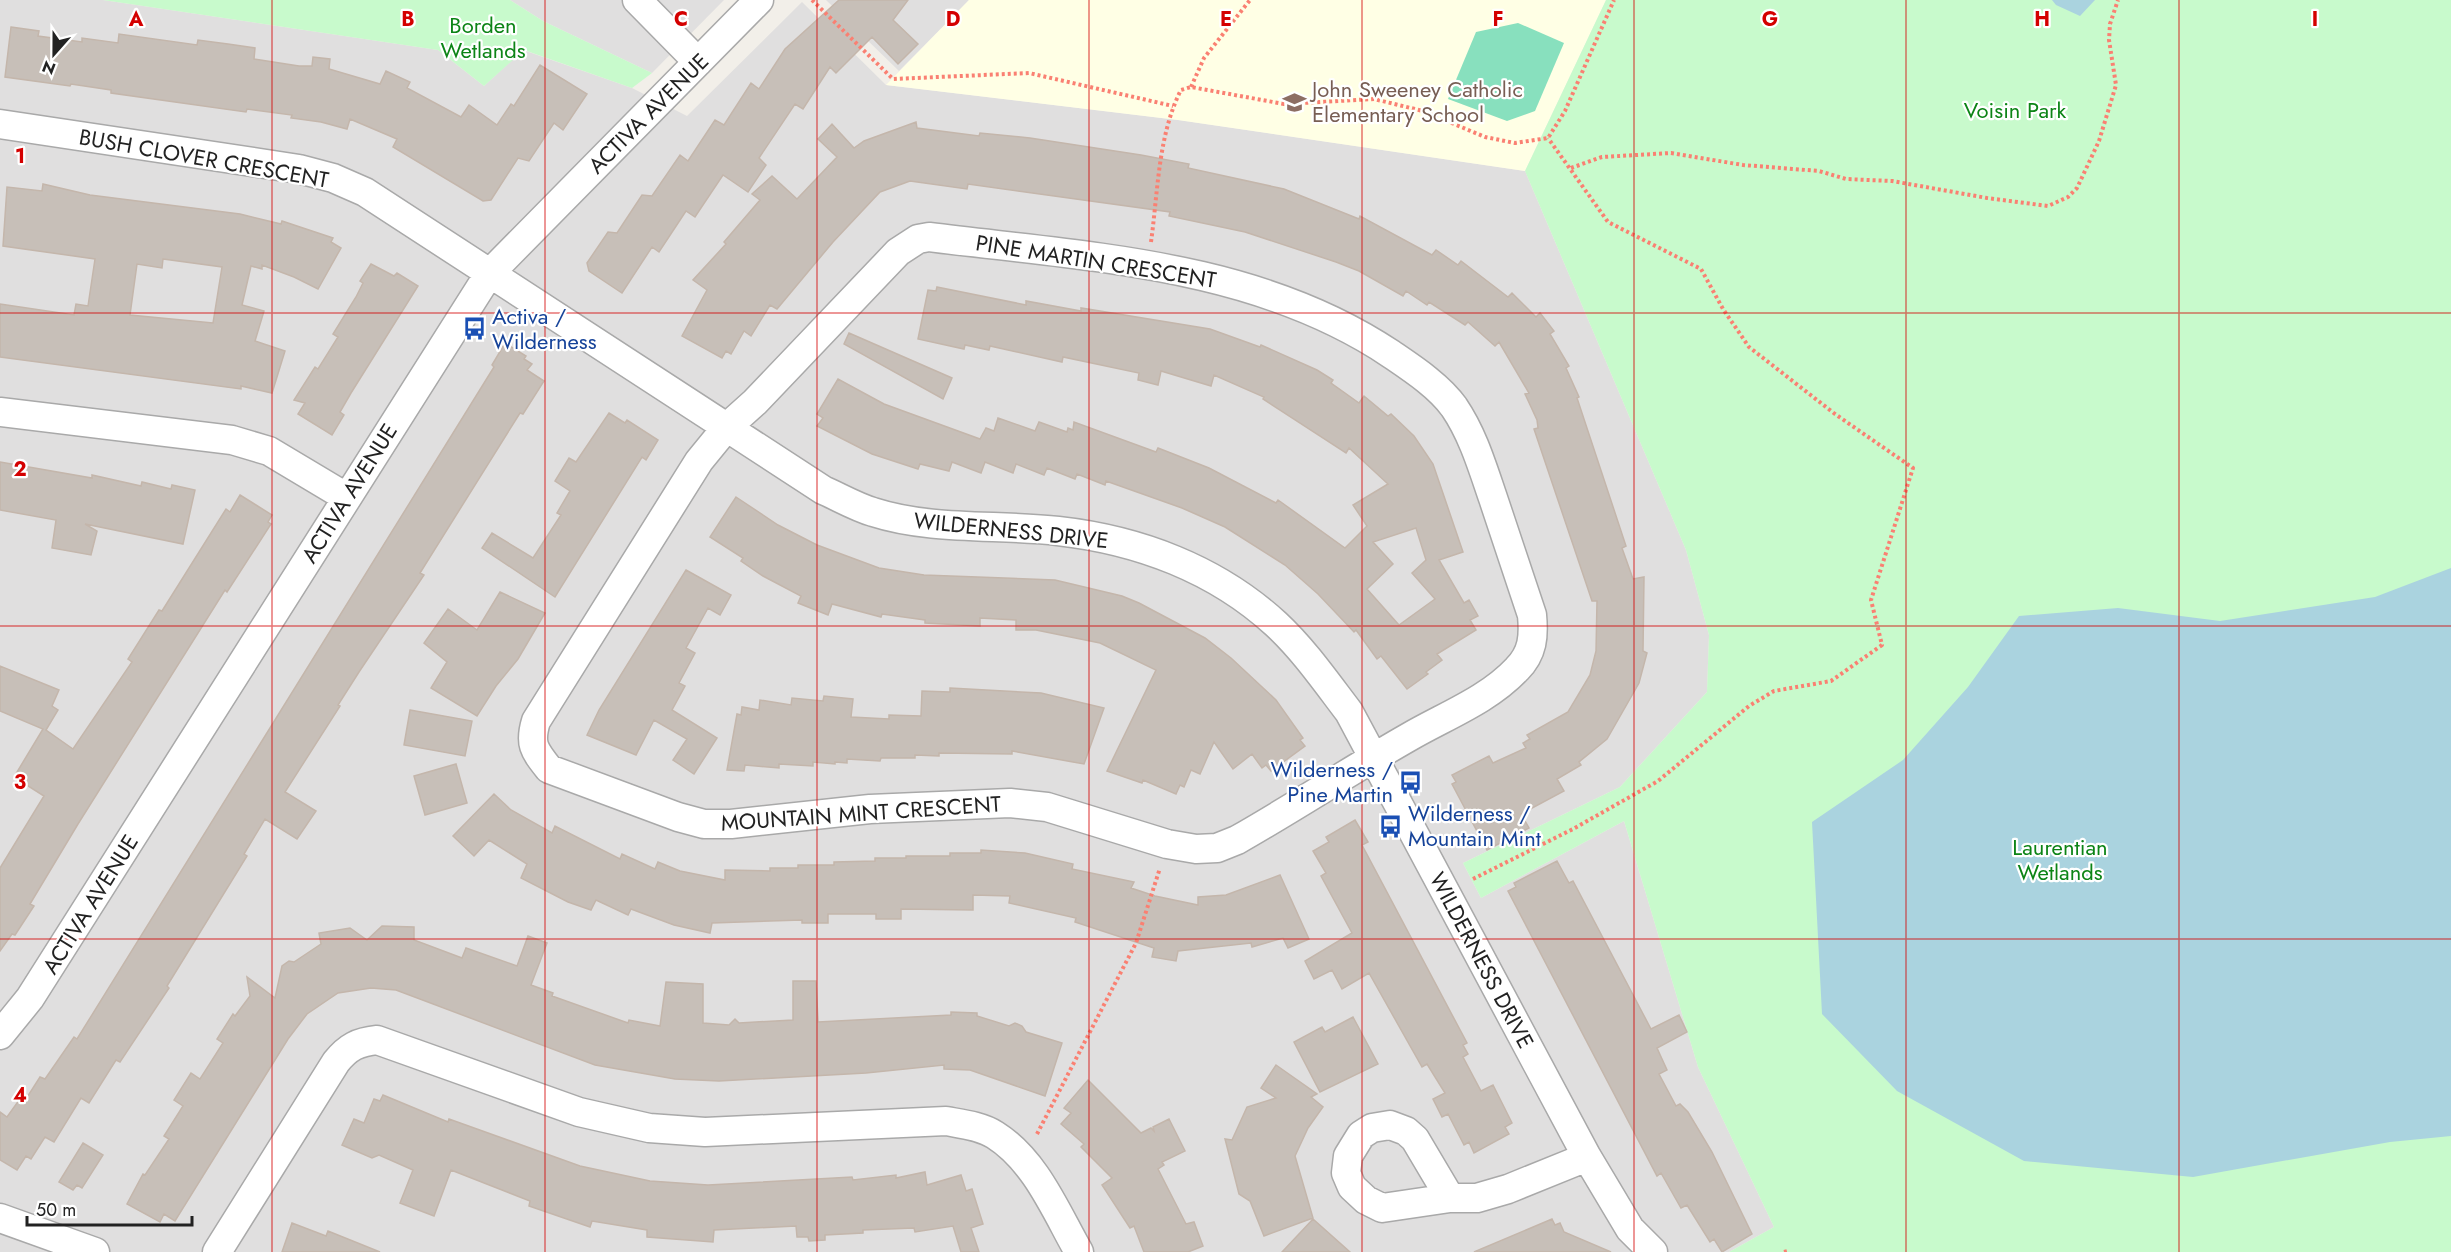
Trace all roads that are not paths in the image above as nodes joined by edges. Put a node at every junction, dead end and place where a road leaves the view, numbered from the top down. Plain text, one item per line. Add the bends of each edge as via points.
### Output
1 (637, 0) edge
2 (759, 0) edge
3 (698, 62) junction
4 (0, 124) edge
5 (489, 274) junction
6 (0, 412) edge
7 (726, 428) junction
8 (346, 497) junction
9 (1375, 757) junction
10 (0, 1035) edge
11 (1587, 1157) junction
12 (1450, 1198) dead end
13 (0, 1218) edge
14 (95, 1252) edge
15 (217, 1252) edge
16 (1079, 1252) edge
17 (1653, 1252) edge

1 - 3 street
2 - 3 street, ACTIVA AVENUE
3 - 5 street, ACTIVA AVENUE
4 - 5 street, BUSH CLOVER CRESCENT via 333,178 365,192
5 - 7 street, WILDERNESS DRIVE
5 - 8 street, ACTIVA AVENUE
6 - 8 street via 232,440 268,451
7 - 9 street, WILDERNESS DRIVE via 823,490 872,512 934,523 1059,531 1130,544 1166,555 1217,580 1276,624 1312,663 1349,712
7 - 9 street, MOUNTAIN MINT CRESCENT via 699,461 536,721 531,738 536,753 549,769 704,824 870,809 1010,803 1047,807 1167,844 1196,849 1217,848 1237,840
7 - 9 street, PINE MARTIN CRESCENT via 898,252 929,237 1143,264 1242,285 1294,303 1366,338 1431,384 1471,433 1532,615 1534,632 1531,651 1518,669 1494,688
8 - 10 street, ACTIVA AVENUE via 30,998
9 - 11 street, WILDERNESS DRIVE
11 - 12 street via 1508,1189 1477,1198
11 - 17 street, WILDERNESS DRIVE via 1630,1229
13 - 14 street
15 - 16 street via 336,1062 354,1045 378,1040 579,1112 649,1128 705,1132 946,1121 969,1125 994,1134 1019,1155 1037,1178

